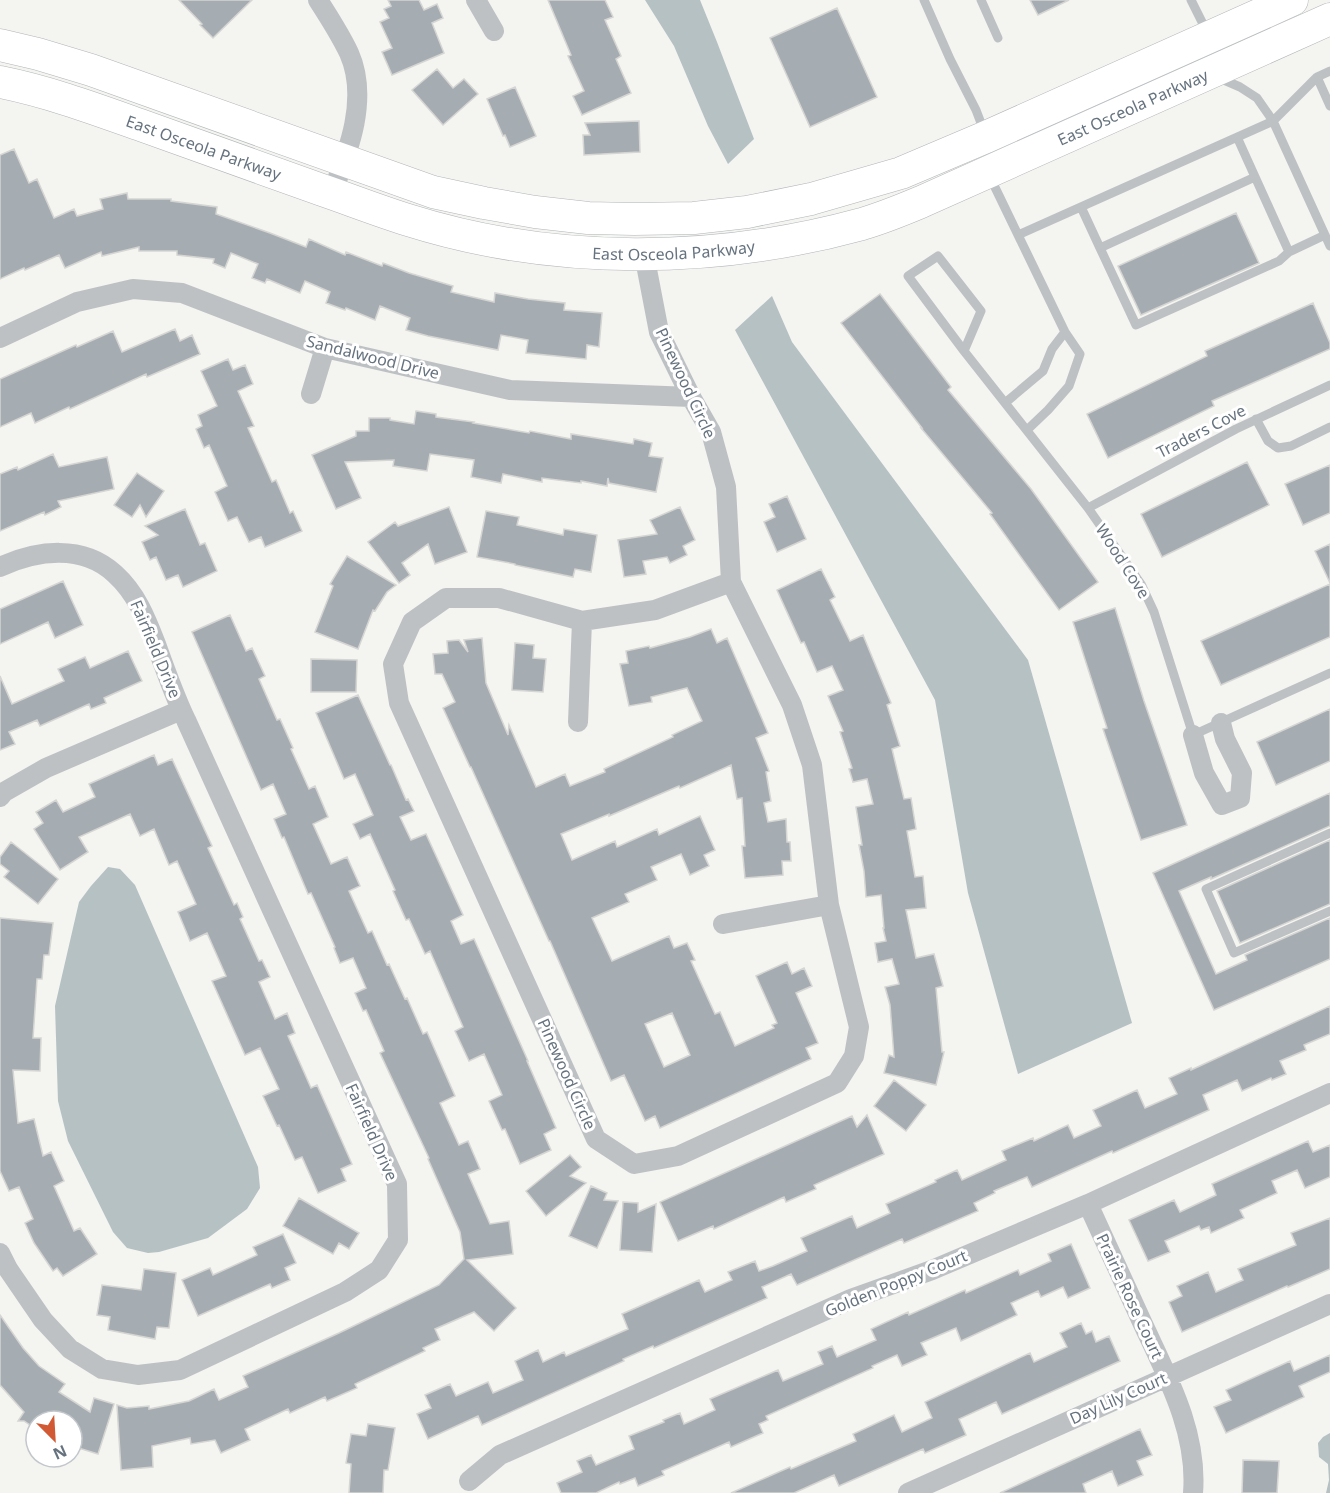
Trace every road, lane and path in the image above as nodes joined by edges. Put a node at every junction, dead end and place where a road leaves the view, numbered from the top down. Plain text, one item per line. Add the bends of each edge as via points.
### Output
1 (318, 0) edge
2 (476, 0) edge
3 (924, 0) edge
4 (981, 0) edge
5 (1191, 0) edge
6 (1292, 0) edge
7 (1330, 19) edge
8 (494, 31) dead end
9 (1209, 37) junction
10 (998, 38) dead end
11 (0, 45) edge
12 (1330, 71) edge
13 (1208, 73) junction
14 (1317, 77) junction
15 (0, 82) edge
16 (1330, 106) edge
17 (1273, 121) junction
18 (986, 137) junction
19 (1237, 137) junction
20 (345, 161) junction
21 (988, 172) junction
22 (1255, 177) junction
23 (332, 193) junction
24 (811, 199) junction
25 (1081, 207) junction
26 (1018, 235) junction
27 (1325, 235) junction
28 (1330, 246) edge
29 (1100, 248) junction
30 (1289, 252) junction
31 (644, 254) junction
32 (1065, 332) junction
33 (0, 338) edge
34 (325, 348) junction
35 (964, 351) junction
36 (1330, 385) edge
37 (311, 394) dead end
38 (691, 397) junction
39 (1005, 403) junction
40 (1256, 419) junction
41 (1330, 427) edge
42 (1027, 430) junction
43 (1088, 508) junction
44 (0, 567) edge
45 (731, 582) junction
46 (582, 621) junction
47 (1330, 673) edge
48 (181, 710) junction
49 (578, 722) dead end
50 (1221, 723) junction
51 (1193, 735) junction
52 (0, 797) edge
53 (1330, 833) edge
54 (830, 905) junction
55 (1330, 911) edge
56 (723, 924) dead end
57 (1330, 1093) edge
58 (1088, 1204) junction
59 (0, 1253) edge
60 (1330, 1304) edge
61 (1167, 1376) junction
62 (469, 1482) dead end
63 (908, 1493) edge
64 (1193, 1493) edge

1 - 20 street via 356,74 357,107
2 - 8 street
3 - 18 lane
4 - 10 lane
5 - 9 lane
6 - 9 main road, East Osceola Parkway
7 - 13 main road, East Osceola Parkway
9 - 18 main road, East Osceola Parkway
11 - 20 main road, East Osceola Parkway via 91,70
12 - 14 lane
13 - 17 lane via 1257,98
13 - 21 main road, East Osceola Parkway
14 - 16 lane
14 - 17 lane
15 - 23 main road, East Osceola Parkway via 76,102
17 - 19 lane
17 - 27 lane
18 - 21 street
18 - 24 main road, East Osceola Parkway via 901,173
19 - 22 lane
19 - 25 lane
20 - 23 street
20 - 24 main road, East Osceola Parkway via 433,192 526,211 588,218 694,218
21 - 26 lane
21 - 31 main road, East Osceola Parkway via 864,224 724,250
22 - 29 lane
22 - 30 lane
23 - 31 main road, East Osceola Parkway via 471,237 535,248
24 - 31 main road via 760,226 671,236 655,241
25 - 26 lane
25 - 29 lane
26 - 32 lane
27 - 28 lane
27 - 30 lane
29 - 30 lane via 1136,325 1279,261
31 - 38 street, Pinewood Circle via 659,332
32 - 39 lane via 1043,371
32 - 42 lane via 1080,354 1069,386
33 - 34 street, Sandalwood Drive via 77,302 133,289 182,293
34 - 37 street
34 - 38 street, Sandalwood Drive via 510,390
35 - 35 lane, Wood Cove via 981,311 938,256 908,276
35 - 39 lane, Wood Cove
36 - 40 lane, Traders Cove
38 - 45 street, Pinewood Circle via 711,432 726,487
39 - 42 lane, Wood Cove
40 - 41 lane via 1268,441 1278,448 1291,446
40 - 43 lane, Traders Cove
42 - 43 lane, Wood Cove
43 - 51 lane, Wood Cove via 1141,584 1154,612
44 - 48 street, Fairfield Drive via 25,557 55,552 88,557 114,573 144,615
45 - 46 street, Pinewood Circle via 655,610
45 - 54 street, Pinewood Circle via 792,705 812,765
46 - 49 street
46 - 54 street, Pinewood Circle via 499,598 446,598 412,622 393,664 399,703 596,1139 634,1164 678,1156 837,1083 854,1056 859,1027
47 - 50 lane
48 - 52 street, Fairfield Drive via 46,768
48 - 59 street, Fairfield Drive via 397,1184 398,1239 380,1270 345,1292 180,1370 138,1376 102,1369 70,1349 43,1320
50 - 51 lane
50 - 51 street, Wood Cove via 1225,740 1242,772 1240,798 1222,805 1204,772
53 - 55 lane via 1206,889 1234,953
54 - 56 street
57 - 58 street, Golden Poppy Court
58 - 61 street, Prairie Rose Court
58 - 62 street, Golden Poppy Court via 932,1270 851,1299 500,1455
60 - 61 street, Day Lily Court
61 - 63 street, Day Lily Court
61 - 64 street, Prairie Rose Court via 1193,1455

